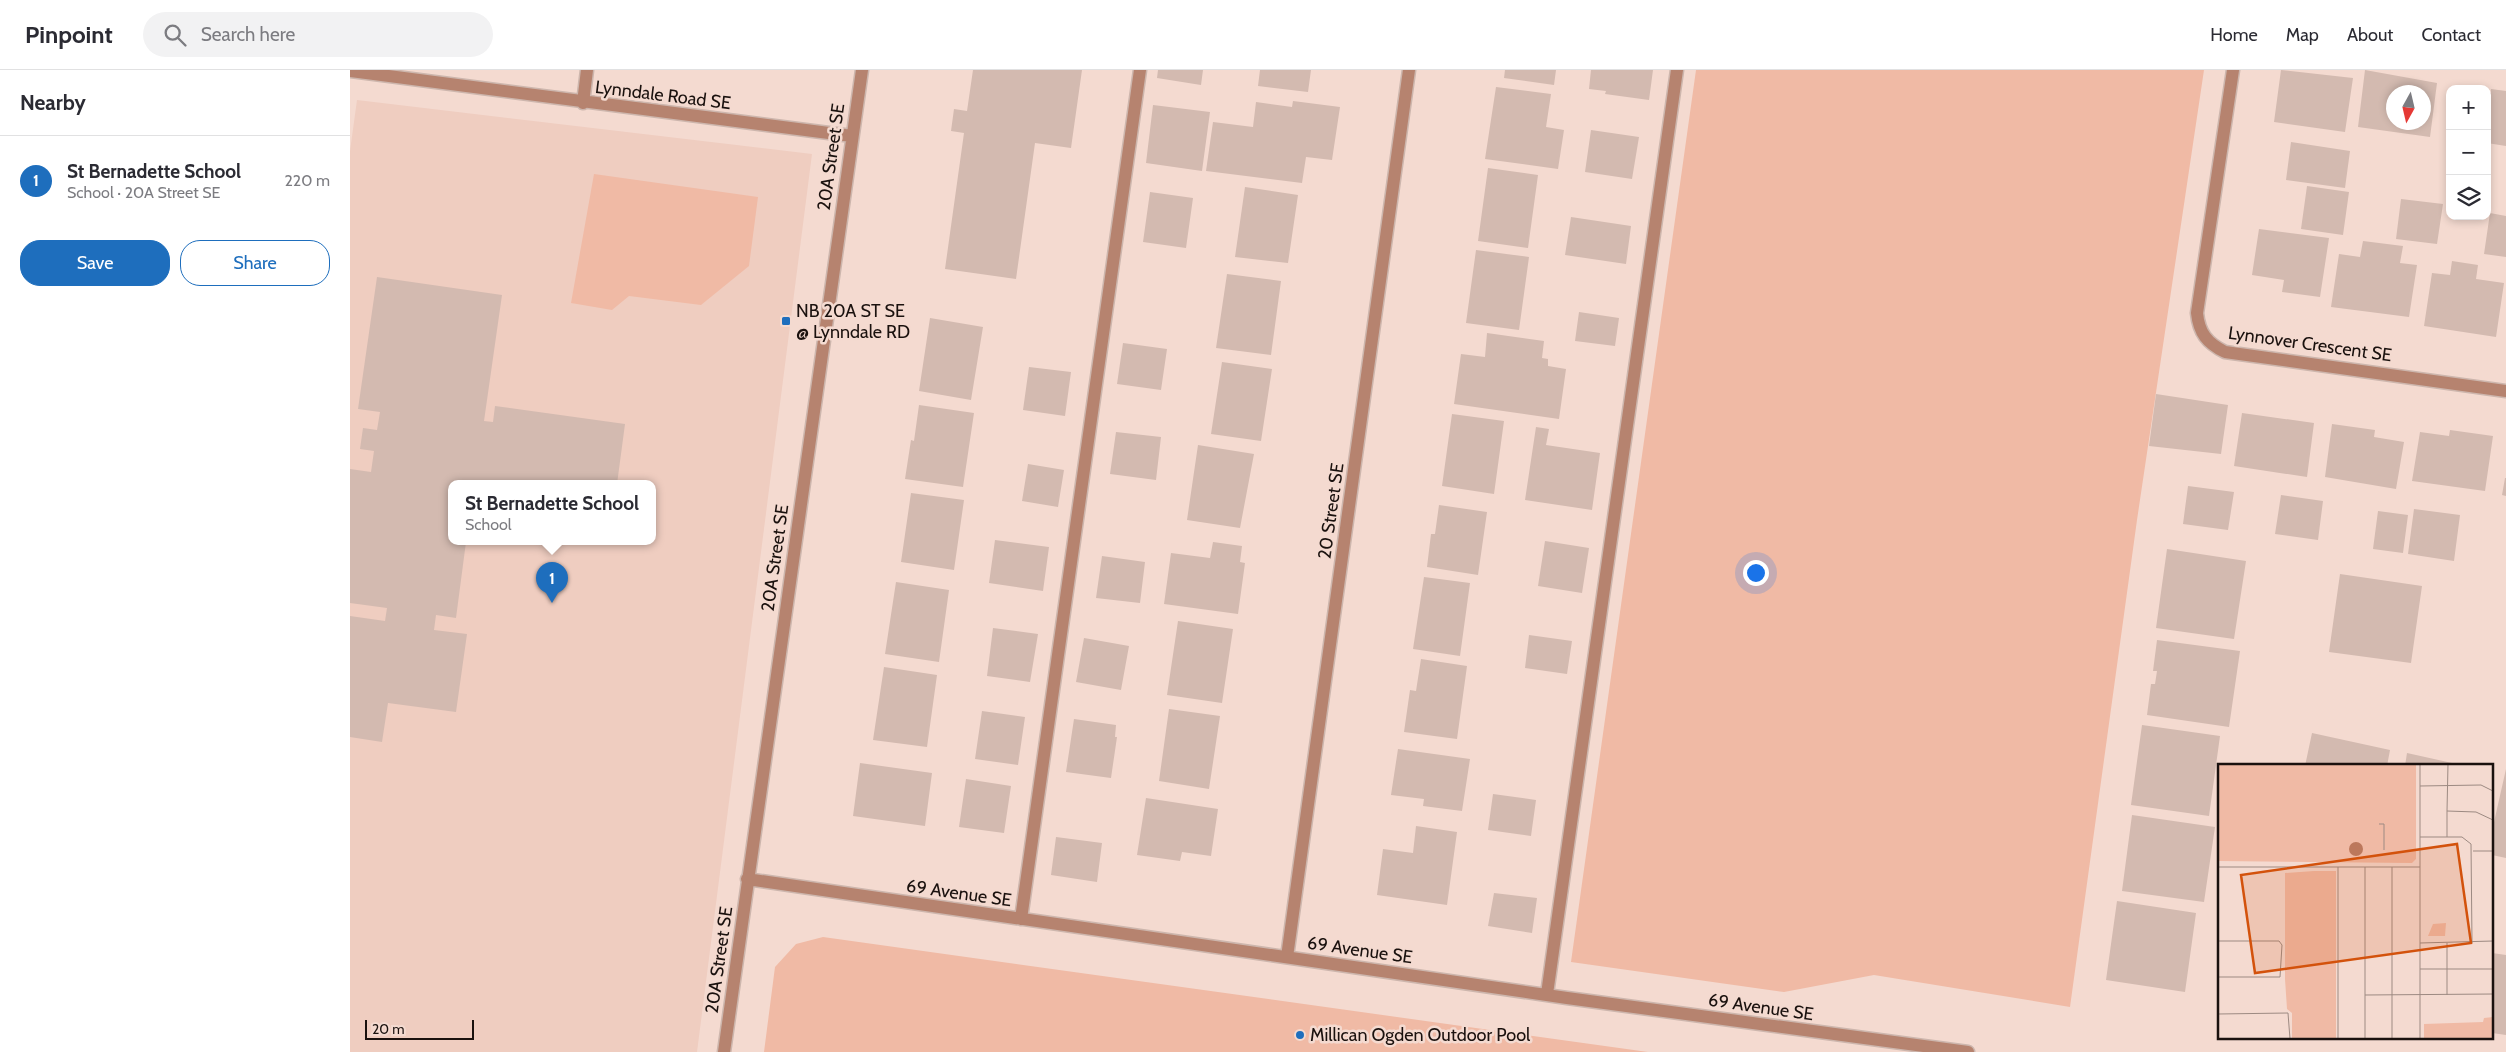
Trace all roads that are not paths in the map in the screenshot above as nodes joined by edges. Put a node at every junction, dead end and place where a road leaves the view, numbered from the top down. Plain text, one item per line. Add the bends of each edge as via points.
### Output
1 (588, 70) edge
2 (862, 70) edge
3 (1140, 70) edge
4 (1409, 70) edge
5 (1677, 70) edge
6 (2233, 70) edge
7 (350, 71) edge
8 (583, 103) junction
9 (852, 136) junction
10 (2506, 390) edge
11 (747, 879) junction
12 (1021, 919) junction
13 (1287, 957) junction
14 (1547, 994) junction
15 (724, 1052) edge
16 (1968, 1052) edge

1 - 8 street
2 - 9 street, 20A Street SE
3 - 12 street
4 - 13 street, 20 Street SE
5 - 14 street
6 - 10 street, Lynnover Crescent SE via 2197,313 2198,326 2204,337 2225,352
7 - 8 street, Lynndale Road SE
8 - 9 street, Lynndale Road SE
9 - 11 street, 20A Street SE
11 - 12 street, 69 Avenue SE
11 - 15 street, 20A Street SE
12 - 13 street, 69 Avenue SE
13 - 14 street, 69 Avenue SE
14 - 16 street, 69 Avenue SE

